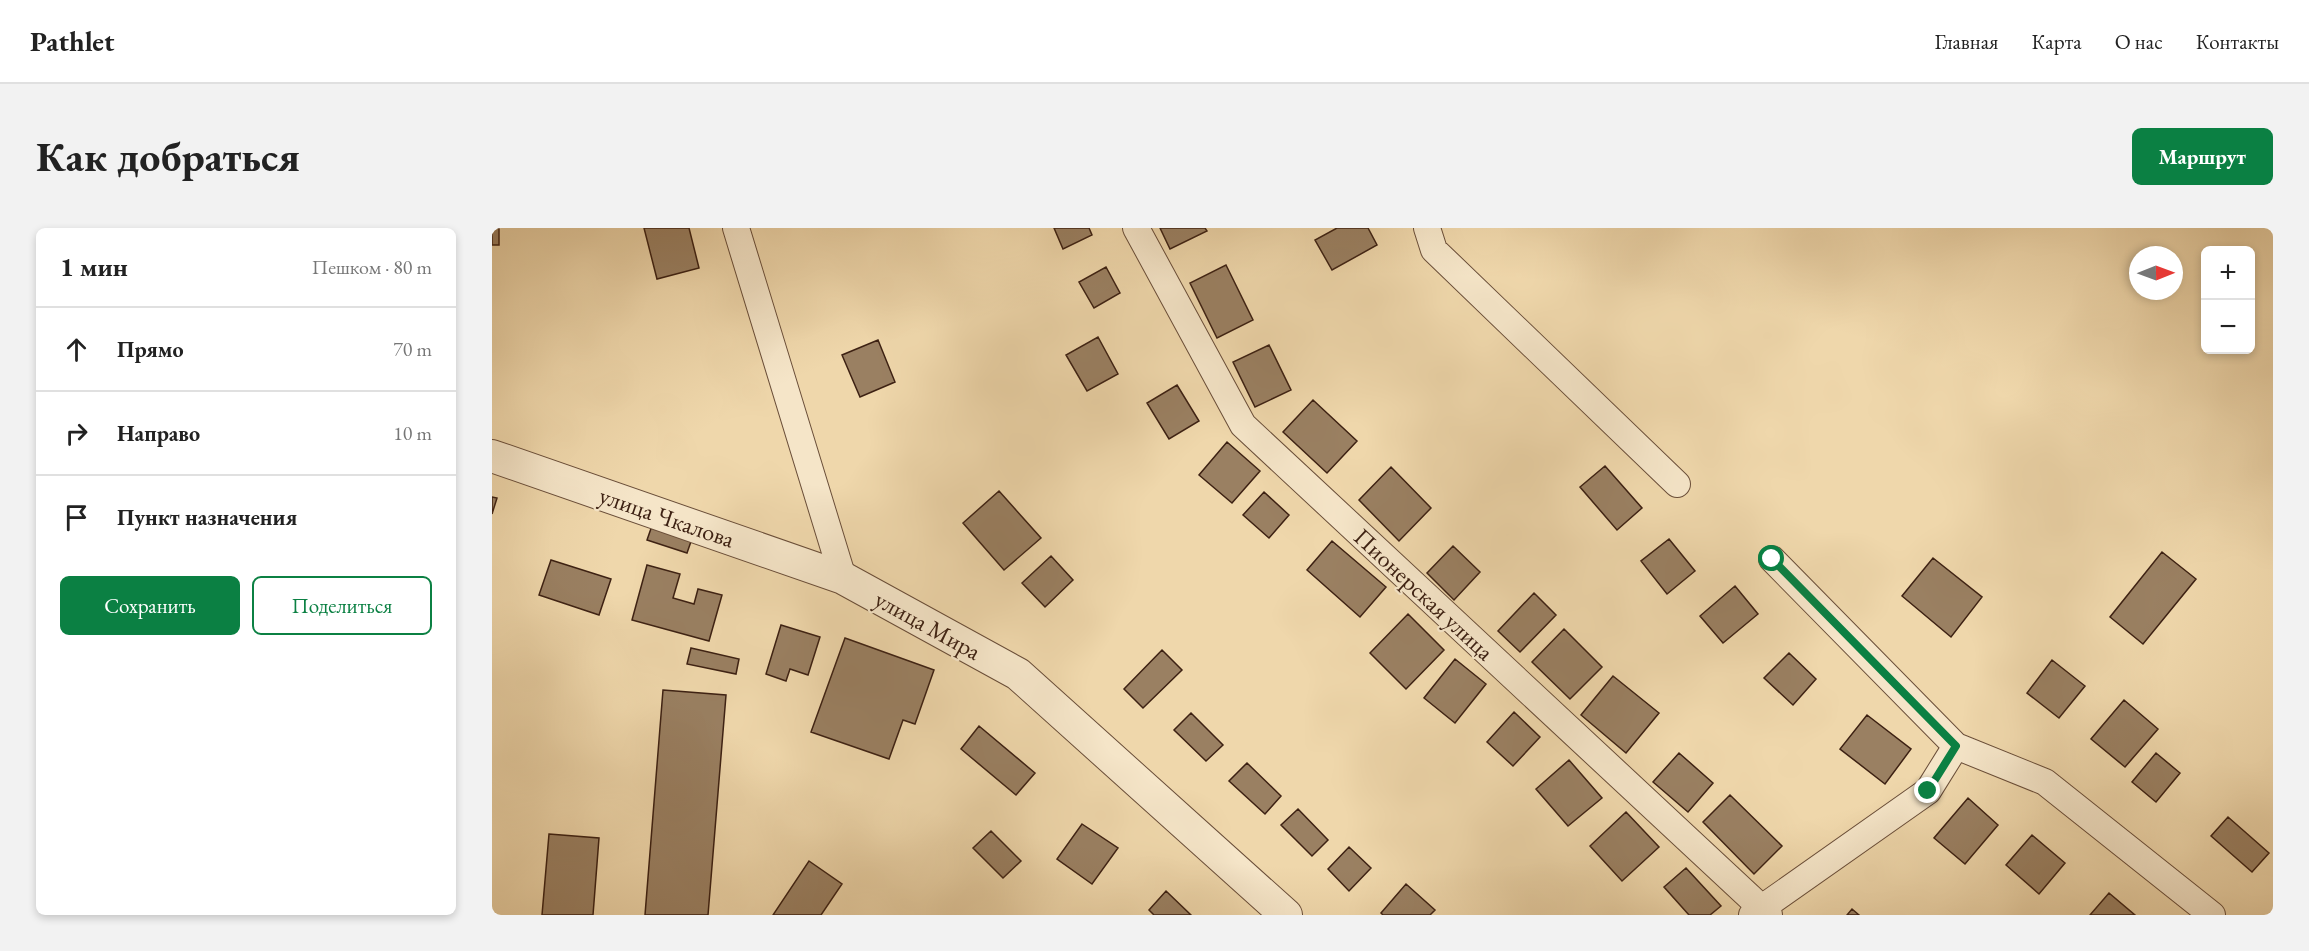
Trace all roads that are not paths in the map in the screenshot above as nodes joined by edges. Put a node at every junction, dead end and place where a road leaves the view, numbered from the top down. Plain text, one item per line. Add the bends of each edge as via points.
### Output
1 (736, 228) edge
2 (1136, 228) edge
3 (1427, 228) edge
4 (492, 456) edge
5 (1677, 484) dead end
6 (1772, 559) dead end
7 (843, 578) junction
8 (1956, 746) junction
9 (1761, 913) edge
10 (1286, 915) edge
11 (2212, 915) edge

1 - 7 street
2 - 9 street, Пионерская улица via 1243,425
3 - 5 street via 1434,250
4 - 7 street, улица Чкалова
6 - 8 street
7 - 10 street, улица Мира via 1018,674
8 - 9 street via 1928,791
8 - 11 street via 2045,782

